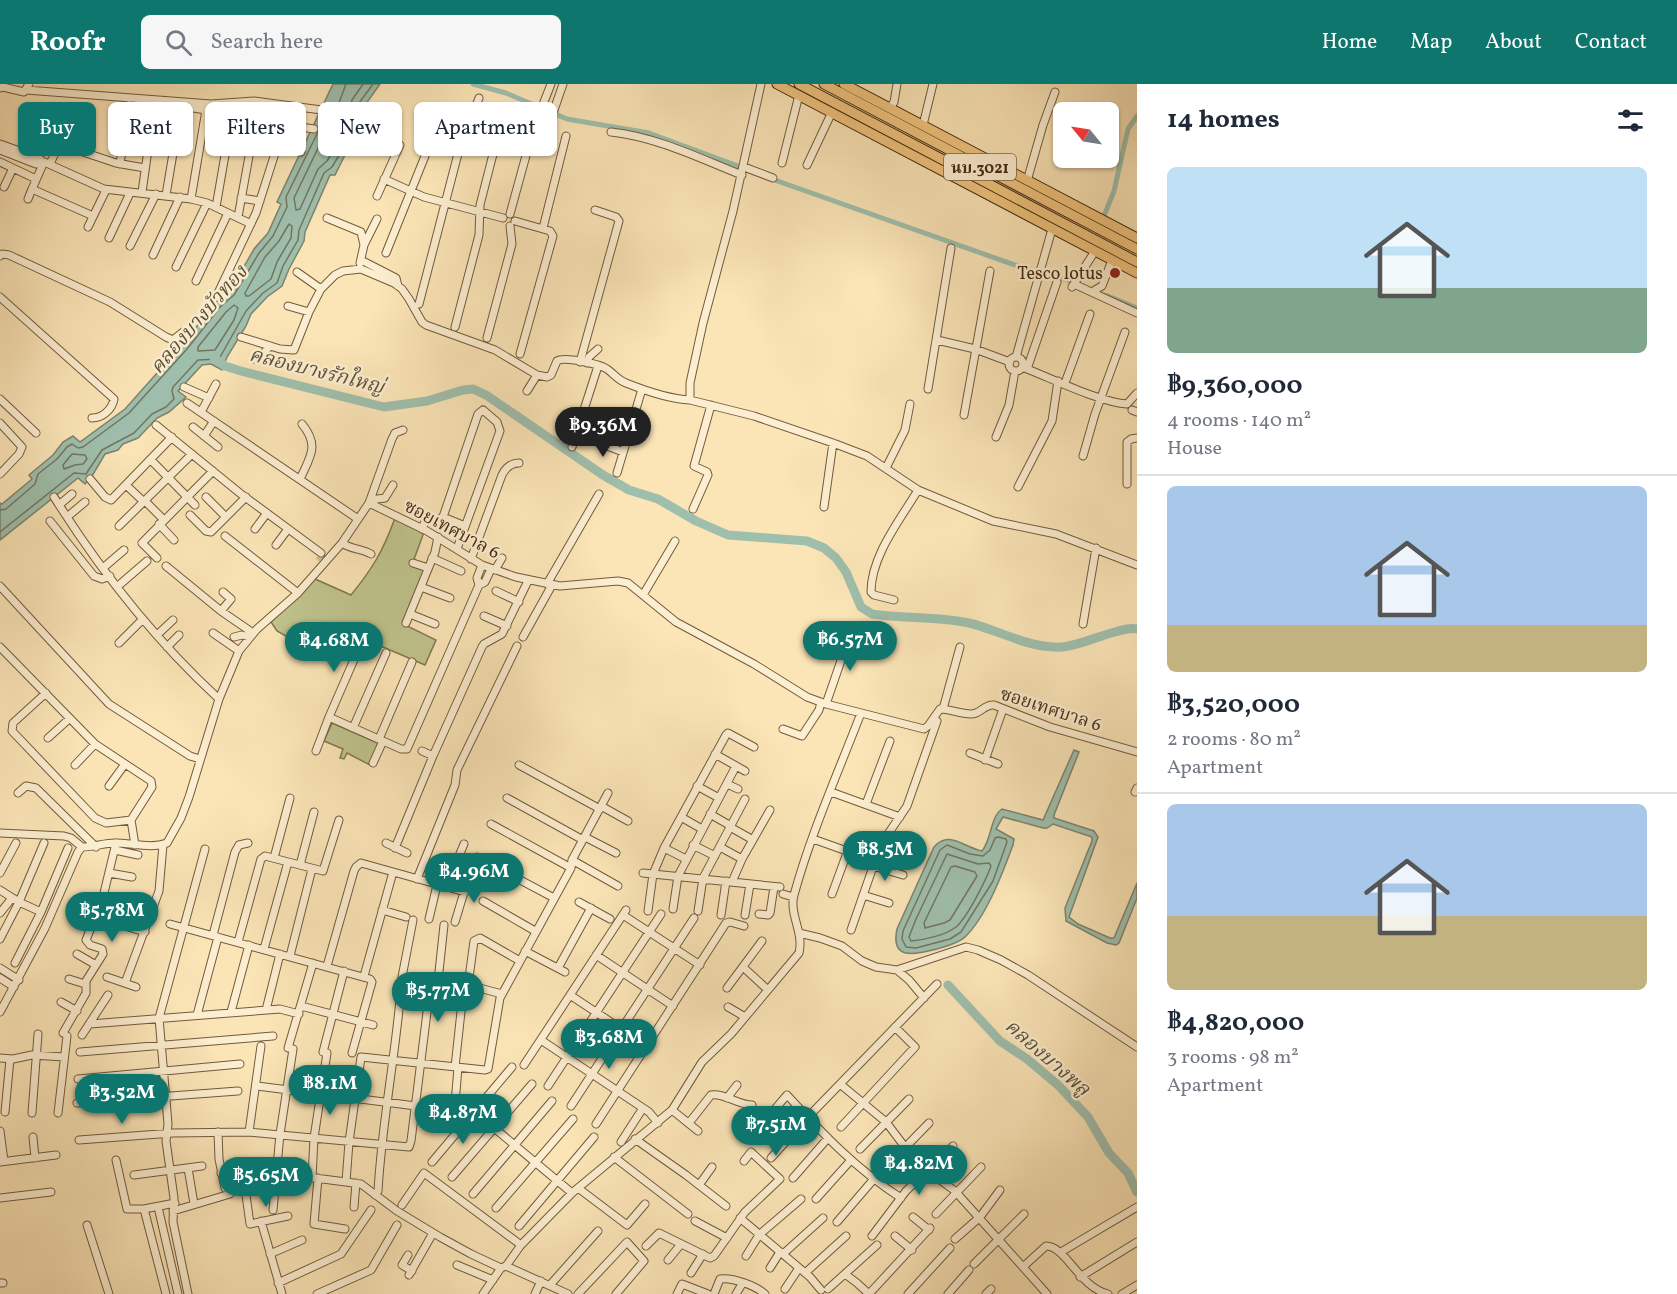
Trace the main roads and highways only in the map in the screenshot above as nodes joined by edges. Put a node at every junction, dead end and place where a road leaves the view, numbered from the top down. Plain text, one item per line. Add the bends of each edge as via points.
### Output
1 (777, 84) edge
2 (799, 84) edge
3 (824, 84) edge
4 (844, 84) edge
5 (868, 107) junction
6 (847, 120) junction
7 (913, 120) junction
8 (894, 134) junction
9 (1137, 238) edge
10 (1137, 249) edge
11 (1137, 262) edge
12 (1137, 273) edge

1 - 6 main road, นบ.3021
2 - 8 main road, นบ.3021
3 - 5 main road, นบ.3021
4 - 7 main road, นบ.3021
5 - 7 main road
5 - 10 main road, นบ.3021
6 - 8 main road
6 - 12 main road, นบ.3021
7 - 9 main road, นบ.3021
8 - 11 main road, นบ.3021

